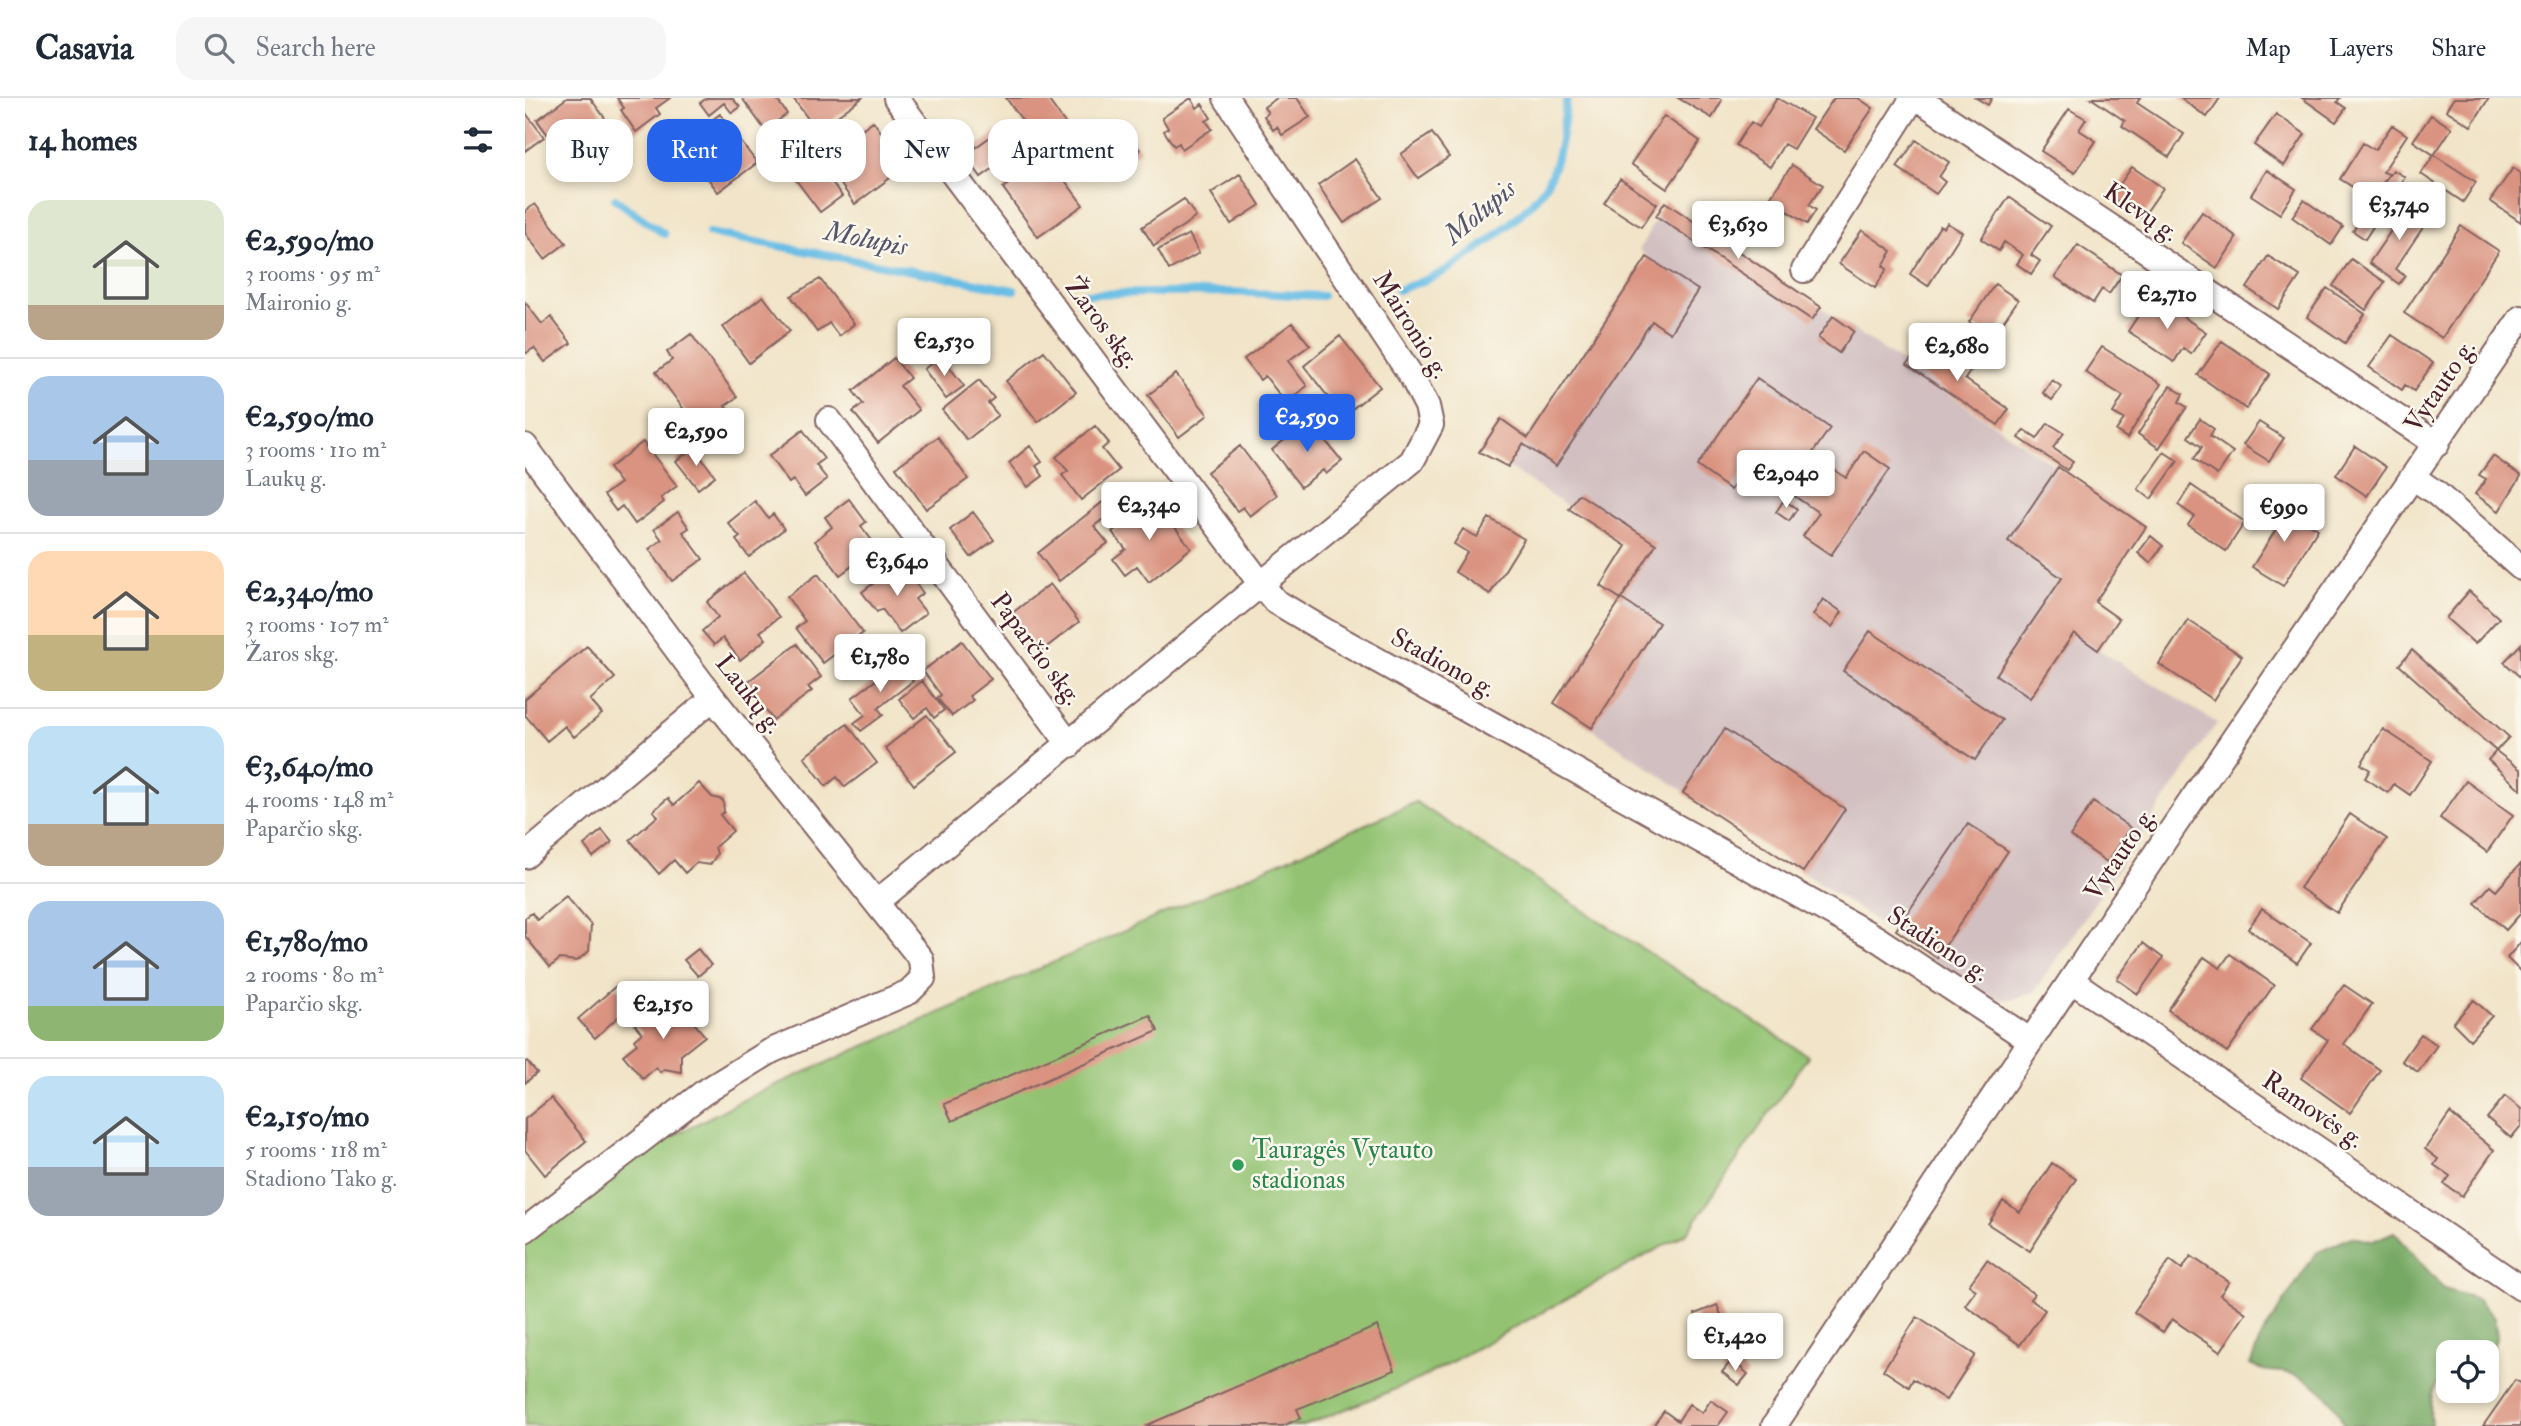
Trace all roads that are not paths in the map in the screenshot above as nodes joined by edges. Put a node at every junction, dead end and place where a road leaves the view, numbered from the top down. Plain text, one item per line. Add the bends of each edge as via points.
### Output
1 (896, 98) edge
2 (1226, 98) edge
3 (1915, 98) edge
4 (1804, 270) dead end
5 (2521, 318) edge
6 (829, 419) dead end
7 (2437, 444) junction
8 (525, 446) edge
9 (2414, 478) junction
10 (2521, 568) edge
11 (1261, 584) junction
12 (713, 698) junction
13 (1070, 745) junction
14 (525, 856) edge
15 (877, 902) junction
16 (2072, 981) junction
17 (2031, 1041) junction
18 (525, 1230) edge
19 (2521, 1288) edge
20 (1774, 1426) edge

1 - 11 street, Žaros skg.
2 - 11 street, Maironio g. via 1412,377 1431,425 1412,461
3 - 4 street
3 - 7 street, Klevų g.
5 - 7 street, Vytauto g.
6 - 13 street, Paparčio skg.
7 - 9 street, Vytauto g.
8 - 12 street, Laukų g.
9 - 10 street
9 - 16 street, Vytauto g.
11 - 13 street
11 - 17 street, Stadiono g. via 1275,601 1327,632 1876,938
12 - 14 street
12 - 15 street, Laukų g.
13 - 15 street
15 - 18 street, Laukų g. via 921,959 923,978 909,992 771,1051 703,1093
16 - 17 street, Vytauto g.
16 - 19 street, Ramovės g.
17 - 20 street, Vytauto g.

